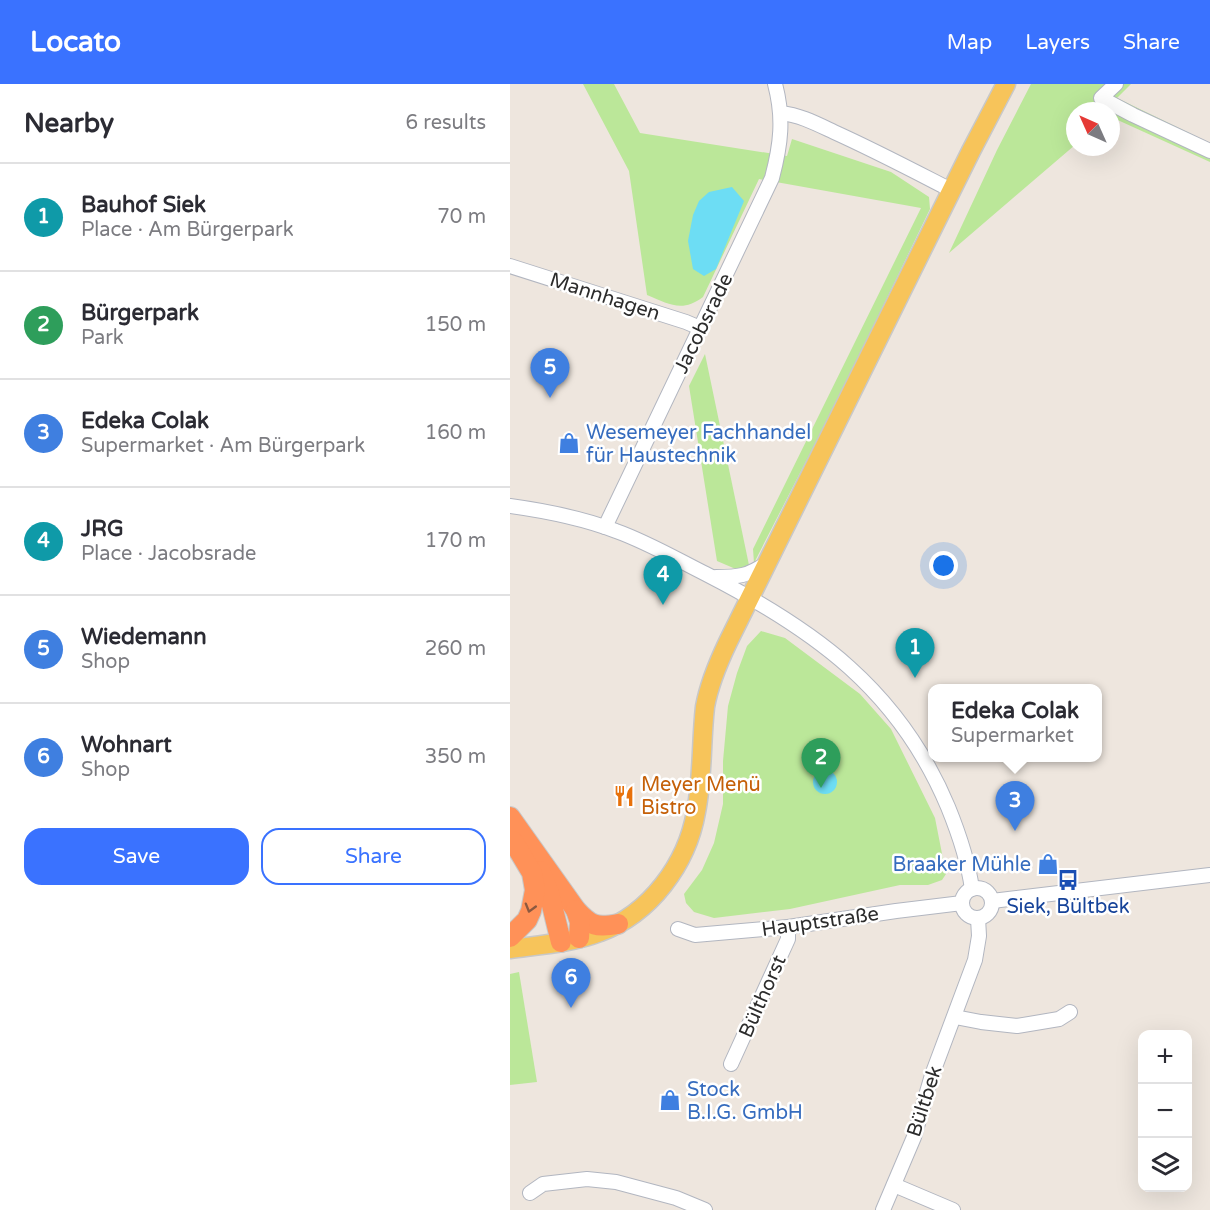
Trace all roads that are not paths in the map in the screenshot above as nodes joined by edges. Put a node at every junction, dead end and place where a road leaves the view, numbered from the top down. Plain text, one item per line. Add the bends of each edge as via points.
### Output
1 (775, 84) edge
2 (1006, 84) edge
3 (1116, 84) edge
4 (781, 113) junction
5 (1210, 151) edge
6 (951, 190) junction
7 (510, 266) edge
8 (700, 328) junction
9 (510, 506) edge
10 (605, 527) junction
11 (767, 563) junction
12 (711, 577) junction
13 (750, 598) junction
14 (510, 817) edge
15 (510, 830) edge
16 (510, 836) edge
17 (1210, 875) edge
18 (972, 889) junction
19 (992, 901) junction
20 (962, 903) junction
21 (576, 910) junction
22 (978, 918) junction
23 (618, 924) junction
24 (788, 927) junction
25 (678, 929) dead end
26 (510, 937) edge
27 (570, 940) junction
28 (510, 949) edge
29 (1070, 1012) dead end
30 (954, 1017) junction
31 (731, 1064) dead end
32 (894, 1185) junction
33 (530, 1193) dead end
34 (705, 1210) edge
35 (883, 1210) edge
36 (953, 1210) edge

1 - 4 street, Jacobsrade
2 - 6 main road
3 - 5 street via 1101,98
4 - 6 street via 862,144
4 - 8 street, Jacobsrade via 780,146 772,178
6 - 11 main road
7 - 8 street, Mannhagen
8 - 10 street, Jacobsrade
9 - 10 street
10 - 12 street
11 - 12 street via 740,577
11 - 13 main road
12 - 13 street
13 - 18 street via 836,656 893,712 941,792 961,839
13 - 23 main road via 707,695 696,814 686,847 651,900
14 - 21 highway
15 - 27 highway via 540,870
16 -> 26 highway via 532,873 535,890 527,920
17 - 19 street
18 - 19 street via 986,891
18 - 20 street
19 - 22 street via 989,912
20 - 22 street via 965,912
20 - 24 street, Hauptstraße
21 - 23 highway via 595,926
21 - 27 highway via 580,922
22 - 30 street, Bültbek via 975,960
23 - 27 main road
24 - 25 street, Hauptstraße via 695,935
24 - 31 street, Bülthorst via 788,939
27 - 28 main road
29 - 30 street via 1059,1019 1017,1026
30 - 32 street, Bültbek
32 - 35 street, Bültbek
32 - 36 street
33 - 34 street via 543,1184 587,1179 616,1182

